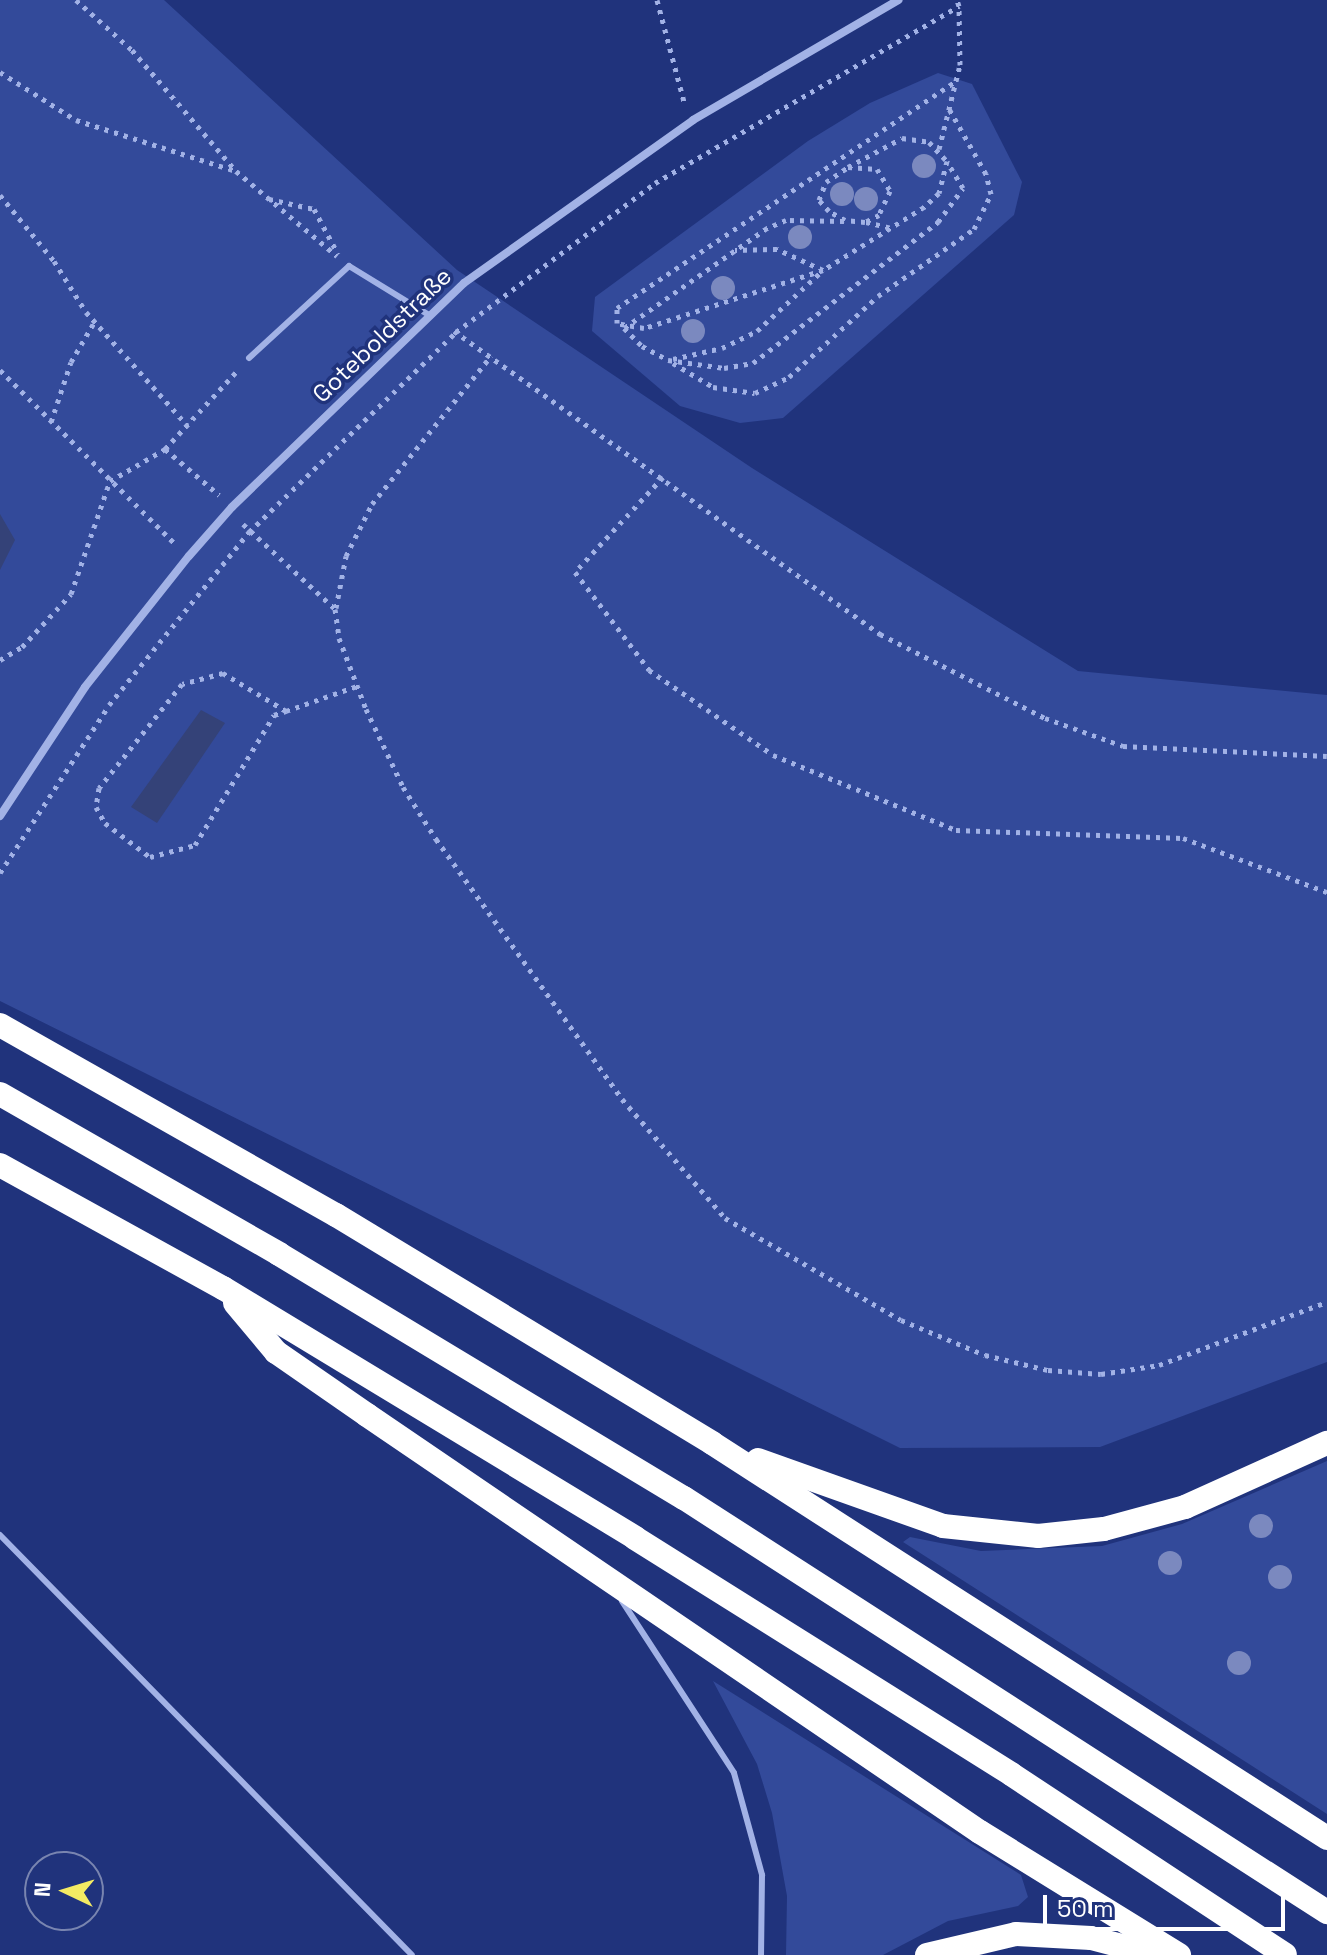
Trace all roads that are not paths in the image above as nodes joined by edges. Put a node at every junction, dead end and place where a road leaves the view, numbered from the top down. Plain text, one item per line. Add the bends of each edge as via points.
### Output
1 (898, 0) edge
2 (429, 315) junction
3 (249, 358) road end
4 (0, 816) edge
5 (0, 1025) edge
6 (0, 1094) edge
7 (0, 1165) edge
8 (223, 1288) junction
9 (712, 1443) junction
10 (1327, 1443) edge
11 (0, 1535) edge
12 (609, 1582) junction
13 (1327, 1838) edge
14 (1327, 1912) edge
15 (412, 1955) edge
16 (761, 1955) edge
17 (927, 1955) edge
18 (1157, 1955) edge
19 (1179, 1955) edge
20 (1285, 1955) edge

1 - 2 street, Goteboldstraße via 693,120 464,283
2 - 3 lane via 349,266
2 - 4 street, Goteboldstraße via 232,507 189,556 85,687
5 - 9 highway via 336,1215
6 - 14 highway via 279,1254 684,1498
7 - 8 highway
8 - 12 highway via 276,1352
8 - 20 highway via 1011,1774
9 - 10 highway via 943,1526 1038,1536 1104,1529 1185,1507
9 - 13 highway
11 - 15 lane
12 - 16 lane via 734,1773 762,1875
12 - 19 highway via 980,1832
17 - 18 highway via 1016,1934 1091,1938

